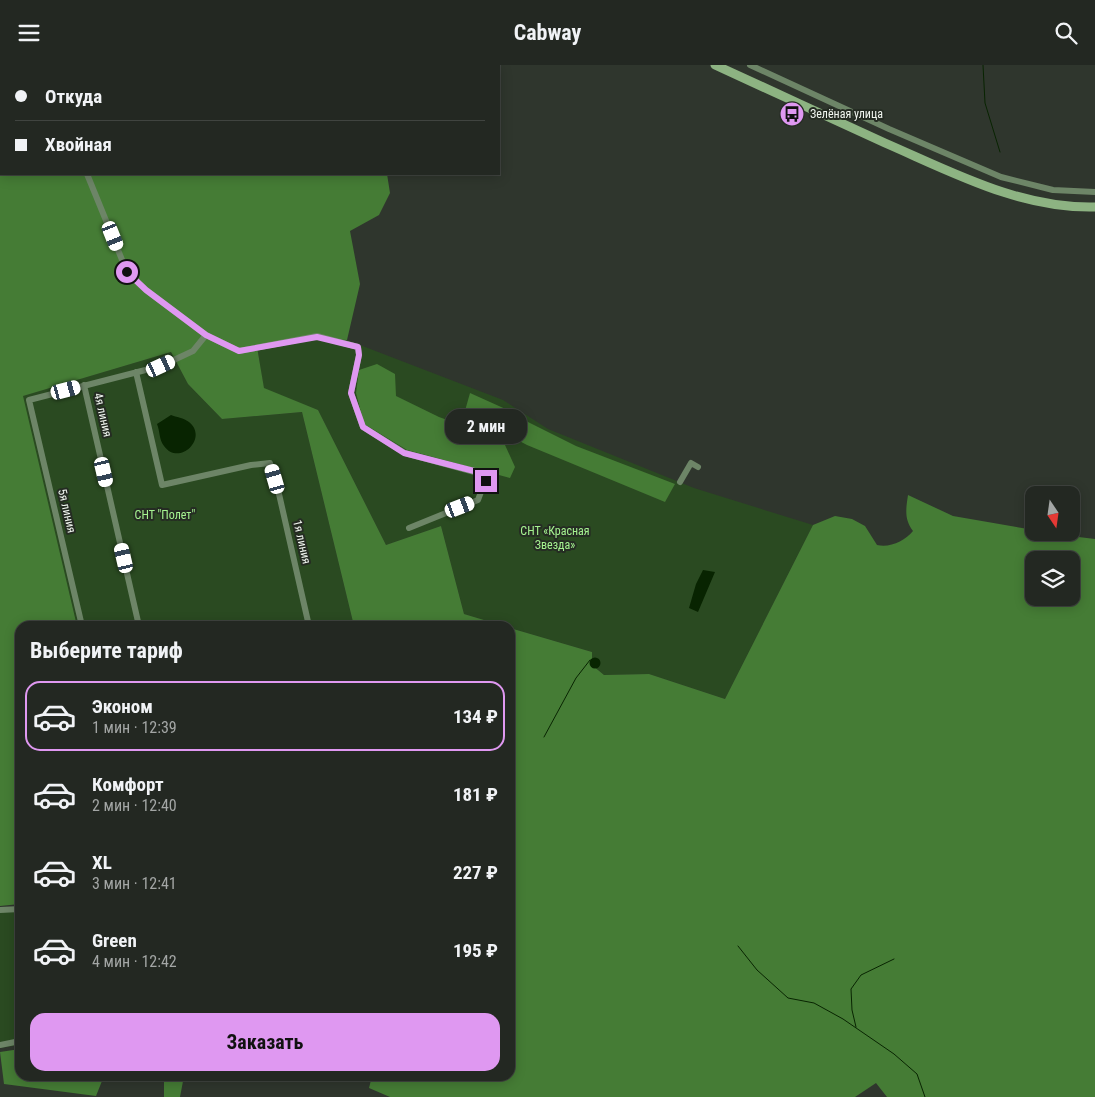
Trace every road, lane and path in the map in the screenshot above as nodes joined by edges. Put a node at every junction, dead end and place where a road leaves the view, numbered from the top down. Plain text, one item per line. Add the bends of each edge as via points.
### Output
1 (715, 65) edge
2 (750, 65) edge
3 (88, 175) edge
4 (1095, 192) edge
5 (1095, 207) edge
6 (206, 335) junction
7 (136, 372) junction
8 (84, 385) junction
9 (698, 467) dead end
10 (680, 482) dead end
11 (409, 528) dead end
12 (81, 621) edge
13 (138, 621) edge
14 (308, 621) edge
15 (15, 909) edge
16 (0, 910) edge
17 (15, 1042) edge
18 (0, 1045) edge

1 - 5 main road via 1000,191 1052,205
2 - 4 street via 1002,177 1053,191
3 - 6 street via 127,272
6 - 7 street via 193,351 161,366
6 - 11 street via 239,351 317,337 358,347 351,393 363,427 404,453 482,473 486,481 478,501
7 - 8 street
7 - 14 street, 1я линия via 162,485 270,463
8 - 12 street, 5я линия via 30,400
8 - 13 street, 4я линия
9 - 10 street via 691,463
15 - 16 street
17 - 18 street

